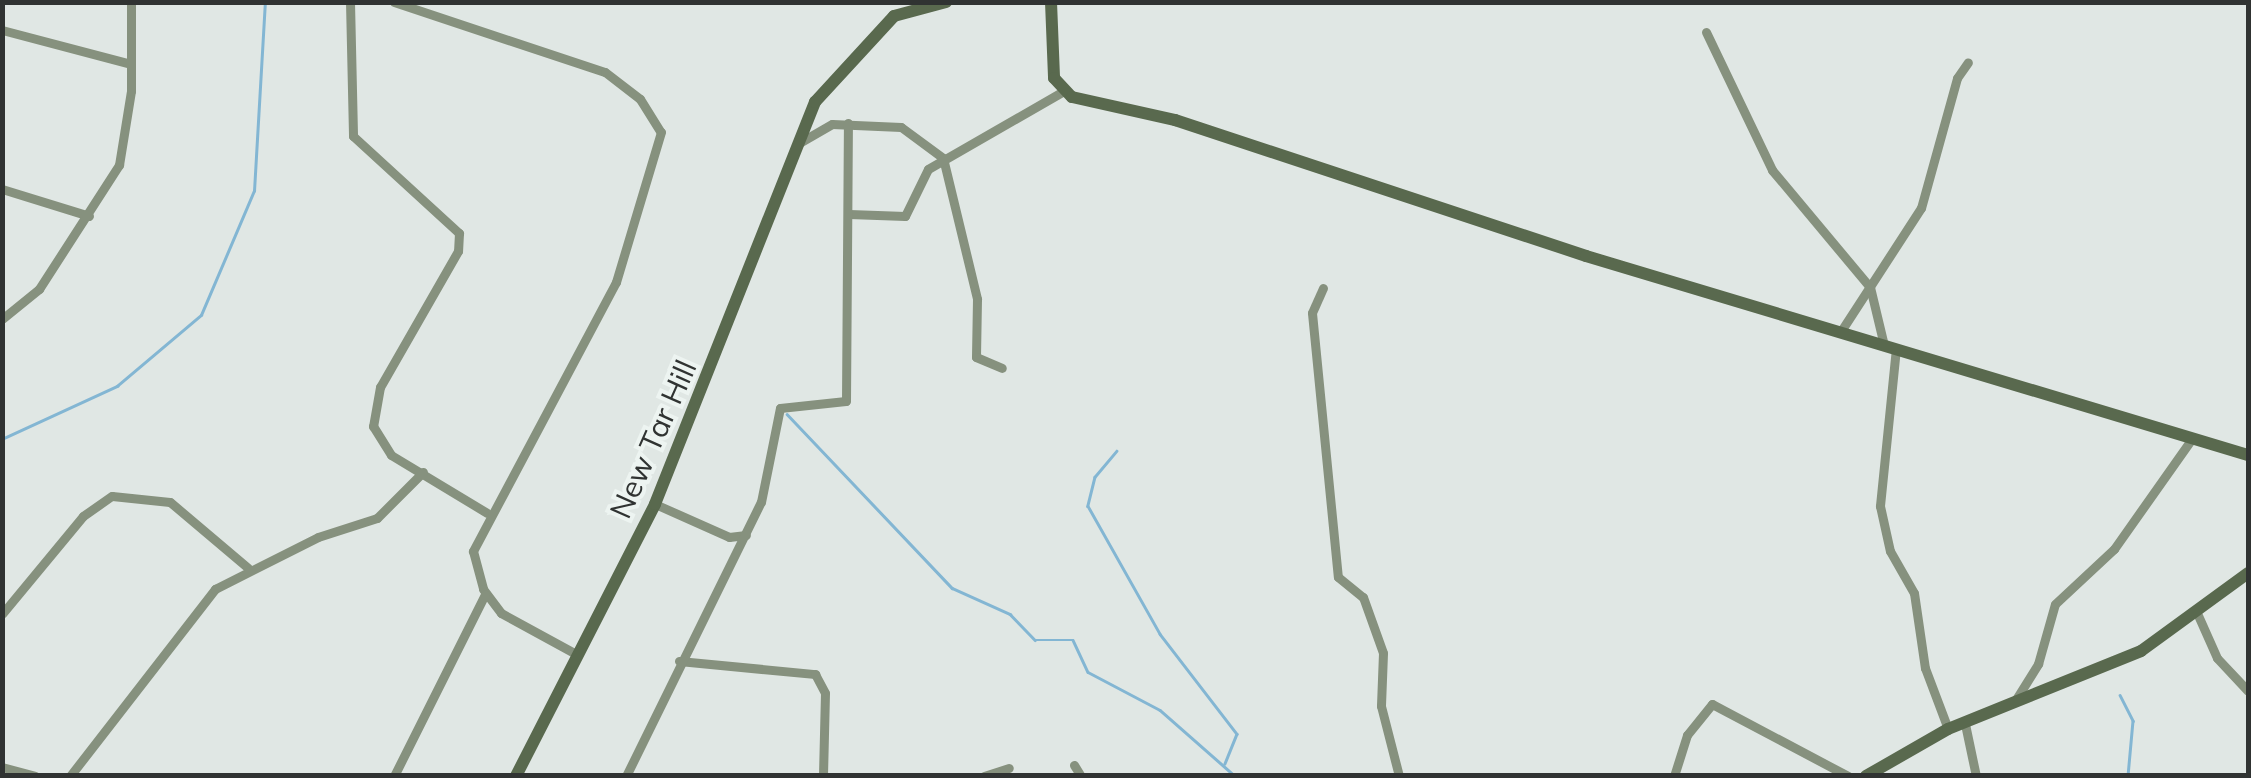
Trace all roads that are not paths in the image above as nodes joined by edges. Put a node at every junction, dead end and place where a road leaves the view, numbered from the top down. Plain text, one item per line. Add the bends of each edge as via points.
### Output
1 (131, 2) edge
2 (350, 2) edge
3 (394, 2) edge
4 (946, 2) edge
5 (1051, 2) edge
6 (2, 30) edge
7 (1706, 32) dead end
8 (1968, 62) dead end
9 (130, 64) junction
10 (1062, 92) junction
11 (848, 122) junction
12 (797, 144) junction
13 (943, 158) junction
14 (2, 190) edge
15 (848, 214) junction
16 (89, 216) junction
17 (1870, 287) junction
18 (1323, 288) dead end
19 (2, 319) edge
20 (1843, 328) junction
21 (1890, 343) junction
22 (1002, 368) dead end
23 (2191, 440) junction
24 (2248, 454) edge
25 (423, 472) junction
26 (655, 504) junction
27 (488, 513) junction
28 (746, 536) junction
29 (248, 568) junction
30 (2248, 573) edge
31 (486, 594) junction
32 (2198, 613) junction
33 (2, 614) edge
34 (576, 654) junction
35 (680, 661) junction
36 (2248, 691) edge
37 (2008, 709) junction
38 (1964, 724) junction
39 (1948, 729) junction
40 (1074, 765) dead end
41 (2, 767) edge
42 (1009, 768) dead end
43 (28, 775) edge
44 (70, 776) edge
45 (394, 776) edge
46 (516, 776) edge
47 (626, 776) edge
48 (823, 776) edge
49 (984, 776) edge
50 (1081, 776) edge
51 (1399, 776) edge
52 (1674, 776) edge
53 (1848, 776) edge
54 (1866, 776) edge
55 (1976, 776) edge

1 - 9 street
2 - 25 street via 353,136 459,230 458,251 372,405 382,444
3 - 27 street via 604,72 640,99 661,132 616,282
4 - 12 street, New Tar Hill via 894,16 848,59
5 - 10 street via 1053,72
6 - 9 street
7 - 17 street via 1772,170
8 - 17 street via 1957,78 1921,208
9 - 16 street via 125,143
10 - 13 street
10 - 20 street
11 - 12 street
11 - 13 street via 901,127
11 - 15 street
12 - 26 street, New Tar Hill
13 - 15 street via 924,174 904,216
13 - 22 street via 977,300 976,356
14 - 16 street
15 - 28 street via 846,401 780,408
16 - 19 street via 34,294
17 - 20 street
17 - 21 street
18 - 51 street via 1312,313 1338,578 1364,596 1383,653 1381,706
20 - 21 street
21 - 23 street
21 - 39 street via 1880,506 1890,552 1914,594 1925,668
23 - 24 street
23 - 37 street via 2114,550 2055,604 2034,674
25 - 27 street
25 - 29 street via 377,518
26 - 28 street via 729,537
26 - 34 street, New Tar Hill
27 - 31 street via 473,557
28 - 35 street
29 - 33 street via 170,502 112,496 83,516
29 - 44 street via 215,589
30 - 32 street
31 - 34 street via 510,619
31 - 45 street
32 - 36 street via 2216,658
32 - 37 street via 2128,658
34 - 46 street, New Tar Hill
35 - 47 street
35 - 48 street via 815,674 825,693
37 - 38 street
38 - 39 street
38 - 55 street
39 - 54 street
40 - 50 street
41 - 43 street
42 - 49 street
52 - 53 street via 1687,735 1712,704

